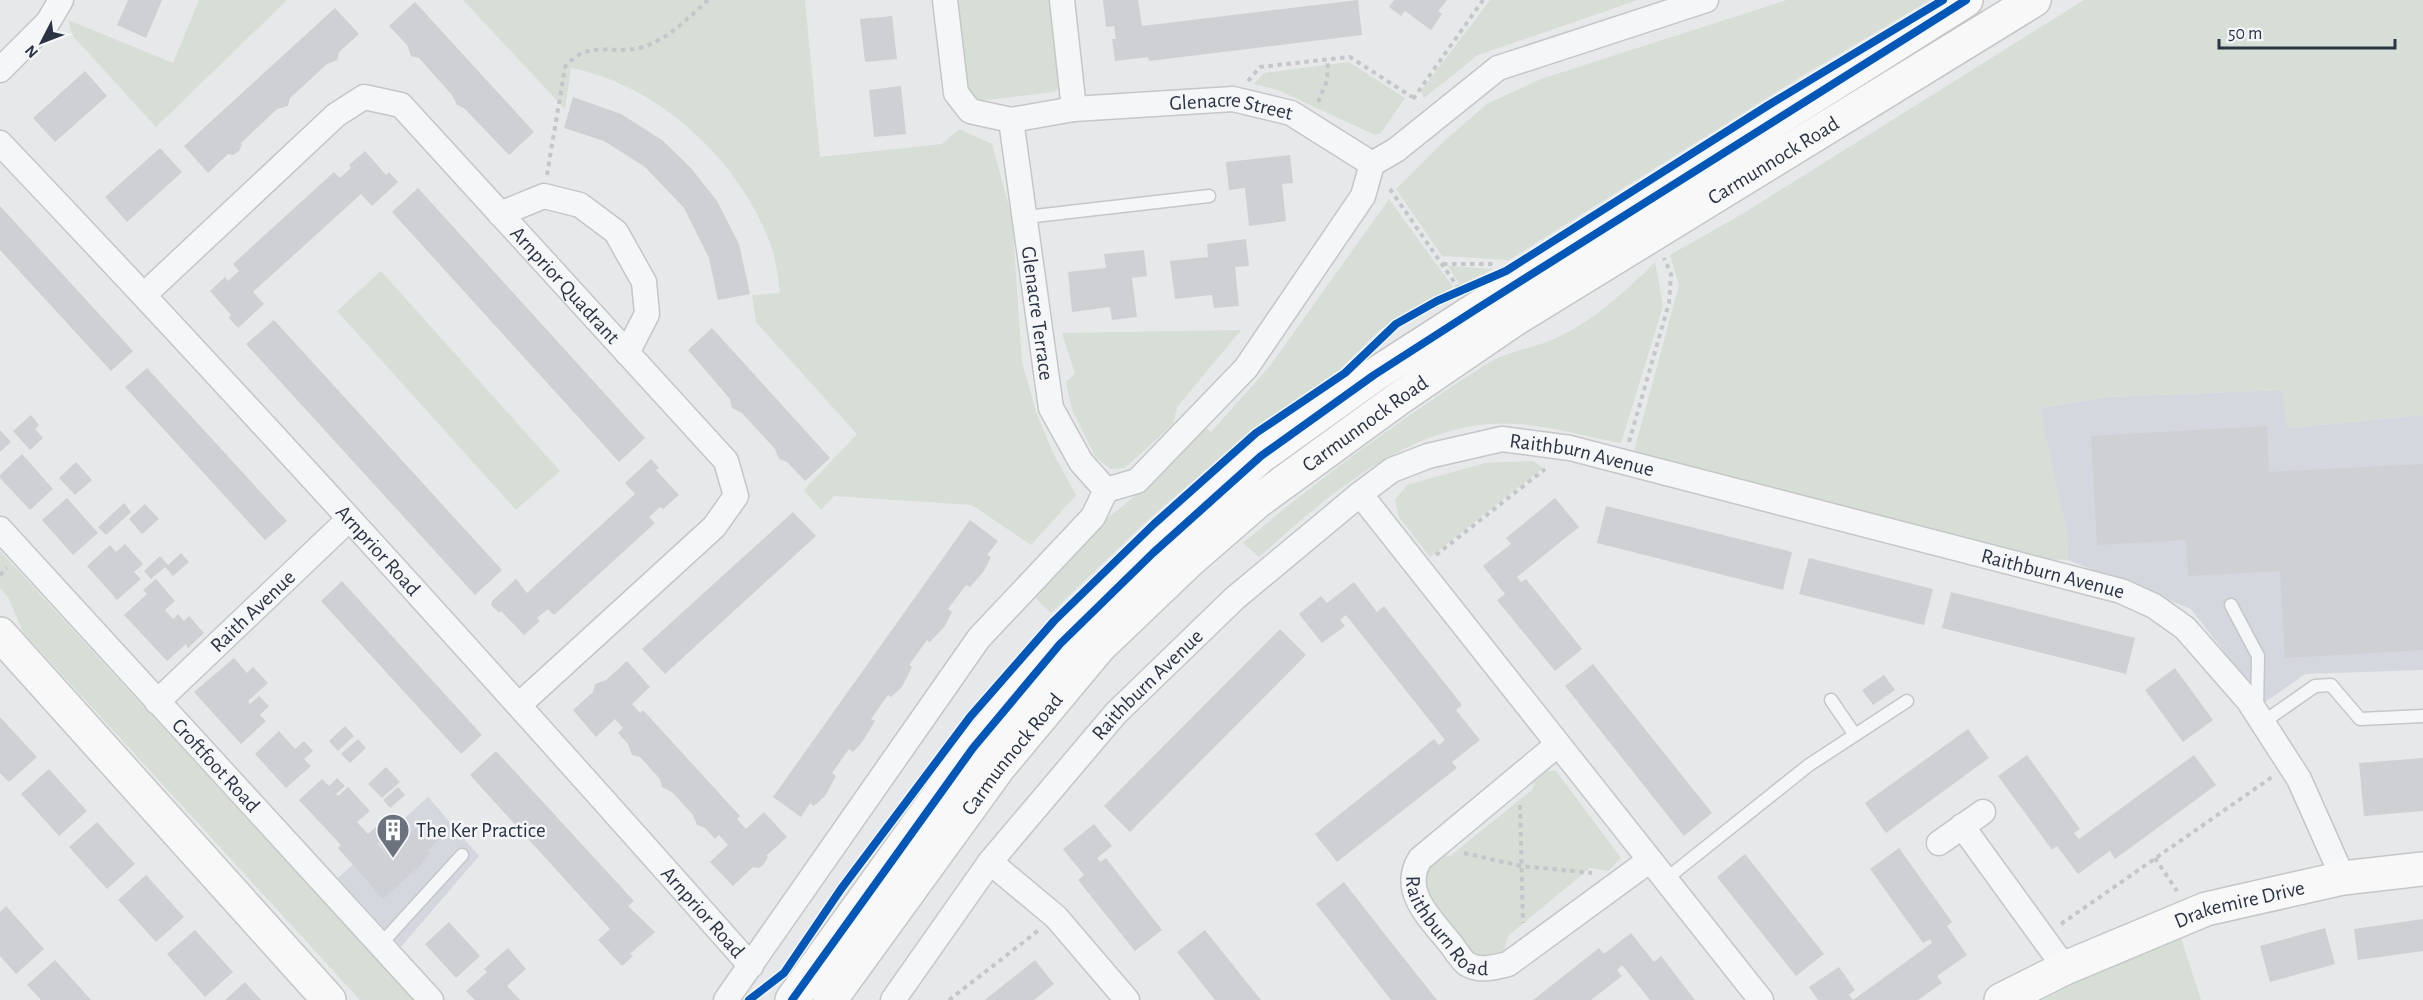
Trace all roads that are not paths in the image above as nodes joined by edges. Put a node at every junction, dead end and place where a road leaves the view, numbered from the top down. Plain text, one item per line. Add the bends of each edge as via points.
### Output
1 (61, 0) edge
2 (945, 0) edge
3 (1062, 0) edge
4 (1706, 0) edge
5 (1966, 0) edge
6 (2034, 0) edge
7 (0, 70) edge
8 (1074, 109) junction
9 (1011, 120) junction
10 (0, 143) edge
11 (1372, 164) junction
12 (1209, 196) dead end
13 (500, 214) junction
14 (1026, 217) junction
15 (144, 295) junction
16 (627, 353) junction
17 (1106, 490) junction
18 (1360, 494) junction
19 (348, 520) junction
20 (0, 529) edge
21 (2231, 605) dead end
22 (0, 634) edge
23 (1831, 700) dead end
24 (1907, 701) dead end
25 (157, 702) junction
26 (519, 705) junction
27 (2423, 716) edge
28 (2259, 719) junction
29 (1855, 735) junction
30 (1557, 745) junction
31 (1983, 812) dead end
32 (1962, 826) junction
33 (1939, 843) dead end
34 (462, 855) dead end
35 (1650, 860) junction
36 (990, 862) junction
37 (2423, 869) edge
38 (2343, 878) junction
39 (1666, 879) junction
40 (380, 945) junction
41 (751, 966) junction
42 (2065, 968) junction
43 (329, 1000) edge
44 (431, 1000) edge
45 (726, 1000) edge
46 (792, 1000) edge
47 (830, 1000) edge
48 (893, 1000) edge
49 (1127, 1000) edge
50 (1761, 1000) edge
51 (2001, 1000) edge

1 - 7 street via 48,22
2 - 9 street via 956,93 970,111
3 - 8 street
4 - 11 street via 1498,68 1396,150
5 - 46 main road, Carmunnock Road via 1466,315 1261,456 1060,644 973,748
6 - 47 main road, Carmunnock Road via 1515,319 1258,501 1100,646 999,766
8 - 9 street
8 - 11 street, Glenacre Street via 1233,99 1291,113
9 - 14 street, Glenacre Terrace
10 - 15 street, Arnprior Road
11 - 17 street via 1363,196 1246,368 1137,482
12 - 14 lane
13 - 15 street, Arnprior Quadrant via 401,105 364,97 336,115
13 - 16 street, Arnprior Quadrant
13 - 16 street via 544,196 580,205 616,232 644,282 647,314
14 - 17 street, Glenacre Terrace via 1051,408 1081,462
15 - 19 street, Arnprior Road
16 - 26 street, Arnprior Quadrant via 726,461 736,496 714,527
17 - 41 street via 1093,517 979,638
18 - 28 street, Raithburn Avenue via 1392,470 1428,456 1502,439 1563,447 2121,591 2154,606 2185,628 2248,700
18 - 30 street
18 - 36 street, Raithburn Avenue via 1235,598 1116,713
19 - 25 street, Raith Avenue
19 - 26 street, Arnprior Road
20 - 25 street, Croftfoot Road
21 - 28 lane via 2258,656
22 - 43 main road
23 - 29 lane
24 - 29 lane
25 - 40 street, Croftfoot Road
26 - 41 street, Arnprior Road
27 - 28 lane via 2360,719 2331,685 2315,686
28 - 38 street, Raithburn Avenue via 2289,765
29 - 39 lane via 1809,765
30 - 35 street
30 - 35 street, Raithburn Road via 1420,859 1412,882 1420,906 1467,964 1488,969 1508,964
31 - 32 street
32 - 33 street
32 - 42 street
34 - 40 lane
35 - 39 street
36 - 48 street, Raithburn Avenue
36 - 49 street via 1056,917
37 - 38 main road, Drakemire Drive
38 - 42 main road, Drakemire Drive via 2205,909
39 - 50 street
40 - 44 street, Croftfoot Road
41 - 45 street
42 - 51 main road, Drakemire Drive

